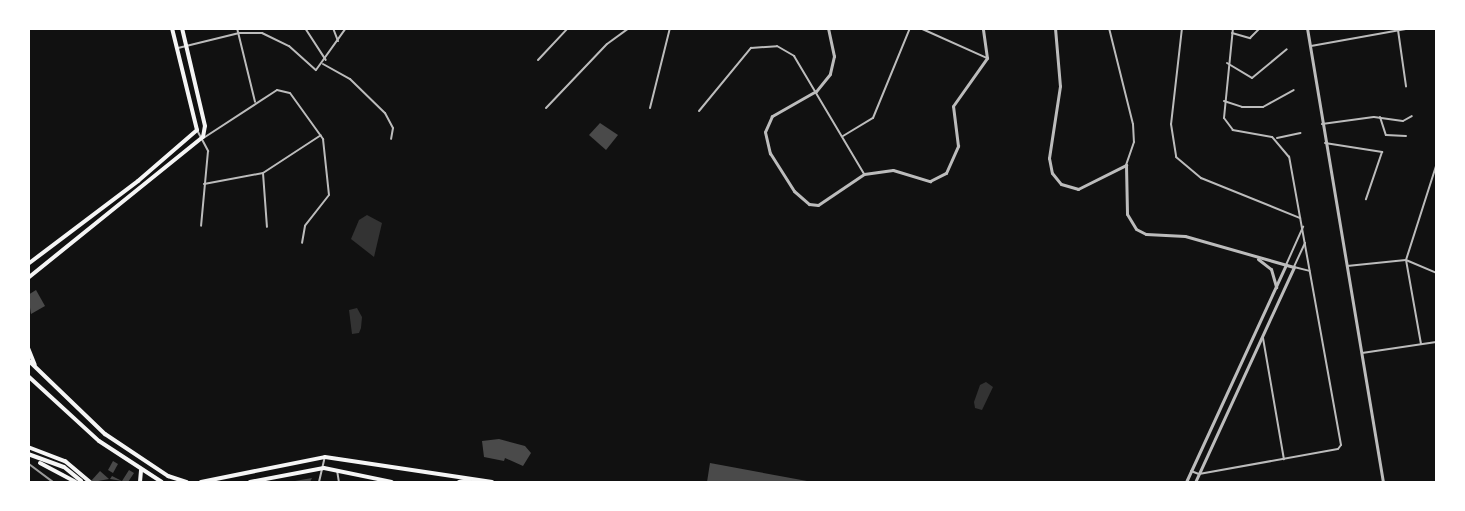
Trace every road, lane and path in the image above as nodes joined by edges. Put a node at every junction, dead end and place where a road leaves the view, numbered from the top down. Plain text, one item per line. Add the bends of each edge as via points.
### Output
1 (172, 28) edge
2 (182, 28) edge
3 (237, 28) edge
4 (305, 28) edge
5 (333, 28) edge
6 (346, 28) edge
7 (568, 28) edge
8 (629, 28) edge
9 (670, 28) edge
10 (828, 28) edge
11 (910, 28) edge
12 (920, 28) edge
13 (983, 28) edge
14 (1055, 28) edge
15 (1109, 28) edge
16 (1182, 28) edge
17 (1233, 28) edge
18 (1260, 28) edge
19 (1307, 28) edge
20 (1411, 28) edge
21 (1398, 30) junction
22 (238, 33) junction
23 (1232, 33) junction
24 (338, 41) junction
25 (186, 46) junction
26 (1309, 46) junction
27 (178, 48) junction
28 (1287, 49) dead end
29 (987, 58) junction
30 (326, 60) junction
31 (538, 60) dead end
32 (1227, 63) junction
33 (323, 64) junction
34 (1406, 86) dead end
35 (1294, 90) dead end
36 (816, 91) junction
37 (1224, 101) junction
38 (255, 102) junction
39 (546, 108) dead end
40 (650, 108) dead end
41 (699, 111) dead end
42 (1412, 116) dead end
43 (1380, 117) junction
44 (1322, 124) junction
45 (197, 130) junction
46 (1300, 133) dead end
47 (321, 135) junction
48 (842, 136) junction
49 (1406, 136) dead end
50 (203, 138) junction
51 (390, 139) dead end
52 (1275, 139) junction
53 (1325, 143) junction
54 (1126, 165) junction
55 (1437, 166) edge
56 (263, 173) junction
57 (864, 174) junction
58 (204, 184) junction
59 (1366, 199) dead end
60 (1302, 218) junction
61 (201, 226) dead end
62 (267, 227) dead end
63 (1303, 227) junction
64 (302, 243) dead end
65 (1305, 243) junction
66 (1254, 257) junction
67 (1406, 260) junction
68 (28, 264) edge
69 (1286, 265) junction
70 (1347, 266) junction
71 (1294, 267) junction
72 (1310, 271) junction
73 (1437, 273) edge
74 (28, 278) edge
75 (1275, 287) junction
76 (1262, 336) junction
77 (1437, 342) edge
78 (1421, 344) junction
79 (28, 348) edge
80 (1362, 353) junction
81 (28, 360) edge
82 (37, 368) junction
83 (28, 376) edge
84 (28, 447) edge
85 (28, 453) edge
86 (325, 457) junction
87 (1284, 459) junction
88 (40, 463) dead end
89 (324, 468) junction
90 (141, 469) junction
91 (337, 470) junction
92 (1191, 471) junction
93 (1199, 474) junction
94 (474, 479) junction
95 (78, 482) edge
96 (90, 483) edge
97 (140, 483) edge
98 (162, 483) edge
99 (187, 483) edge
100 (201, 483) edge
101 (250, 483) edge
102 (319, 483) edge
103 (339, 483) edge
104 (392, 483) edge
105 (459, 483) edge
106 (492, 483) edge
107 (1186, 483) edge
108 (1195, 483) edge
109 (1383, 483) edge

1 - 27 main road
2 - 25 main road
3 - 22 street
4 - 30 street
5 - 24 street
6 - 24 street
7 - 31 street
8 - 39 street via 607,44
9 - 40 street
10 - 36 street via 834,56 830,74
11 - 48 street via 873,118
12 - 29 street
13 - 29 street
14 - 54 street via 1060,86 1049,158 1052,173 1061,184 1078,189
15 - 54 street via 1133,123 1134,142
16 - 60 street via 1171,124 1176,157 1201,178
17 - 23 street
18 - 23 street via 1248,39
19 - 26 street
20 - 21 street
21 - 26 street
21 - 34 street
22 - 25 street
22 - 33 street via 276,37 316,70
22 - 38 street
23 - 32 street
24 - 30 street
25 - 27 street
25 - 50 main road via 205,126
26 - 44 street
27 - 45 main road
28 - 32 street via 1252,78
29 - 57 street via 953,106 958,146 946,173 930,181 893,170
30 - 33 street
32 - 37 street
33 - 51 street via 350,80 385,113 393,128
35 - 37 street via 1263,106 1242,107
36 - 41 street via 794,56 777,46 758,45 744,54
36 - 48 street
36 - 57 street via 772,116 765,132 770,153 794,191 809,204 826,204
37 - 52 street via 1226,124 1240,133
38 - 47 street via 283,90 290,93
38 - 50 street
42 - 43 street via 1402,121
43 - 44 street
43 - 49 street via 1386,135
44 - 53 street
45 - 50 street
45 - 68 main road via 138,181
46 - 52 street
47 - 56 street
47 - 64 street via 329,195 305,226
48 - 57 street
50 - 58 street via 208,151
50 - 74 main road
52 - 60 street via 1284,147 1293,167
53 - 59 street via 1382,152
53 - 70 street
54 - 66 street via 1127,214 1136,229 1146,234 1185,236
55 - 67 street
56 - 58 street
56 - 62 street
58 - 61 street
60 - 63 street
63 - 65 street
63 - 69 street
65 - 71 street
65 - 72 street
66 - 69 street
66 - 75 street via 1269,266
67 - 70 street
67 - 73 street
67 - 78 street
69 - 71 street
69 - 75 street
70 - 80 street
71 - 72 street
71 - 76 street
72 - 87 street via 1340,447
75 - 92 street
76 - 87 street
76 - 93 street
77 - 78 street
78 - 80 street
79 - 82 main road
80 - 109 street
81 - 82 main road
82 - 99 main road via 105,434 168,476
83 - 90 main road via 80,426
84 - 96 main road via 65,461
85 - 95 main road via 64,467
86 - 89 street
86 - 94 main road
86 - 100 main road
87 - 93 street
88 - 95 main road
89 - 91 main road
89 - 101 main road
89 - 102 street
90 - 97 main road
90 - 98 main road
91 - 103 street
91 - 104 main road
92 - 93 street
92 - 107 street
93 - 108 street
94 - 105 main road
94 - 106 main road

